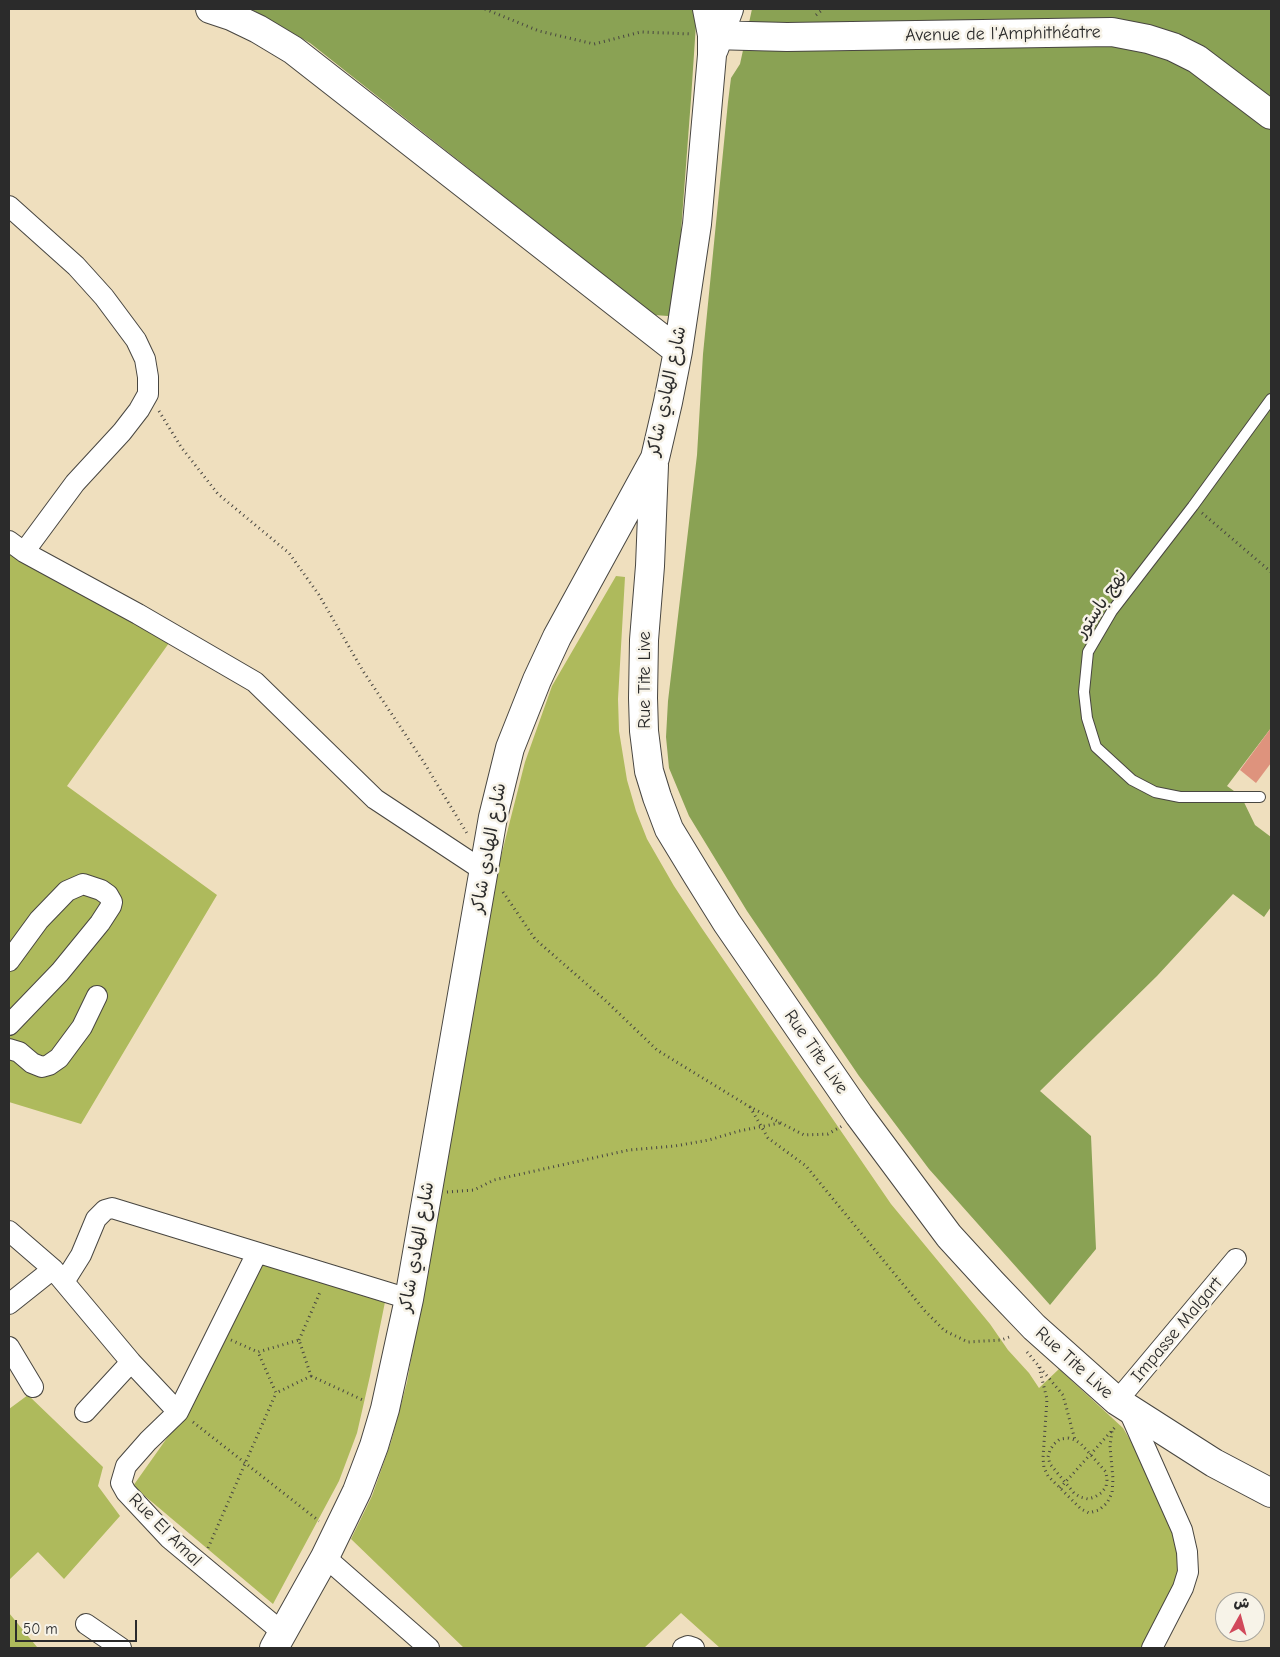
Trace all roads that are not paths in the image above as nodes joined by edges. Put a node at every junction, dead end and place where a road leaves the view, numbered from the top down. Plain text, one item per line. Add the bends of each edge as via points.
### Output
1 (210, 9) edge
2 (707, 9) edge
3 (730, 9) edge
4 (714, 42) junction
5 (1271, 115) edge
6 (9, 206) edge
7 (678, 351) junction
8 (1271, 399) edge
9 (655, 458) junction
10 (16, 547) edge
11 (1260, 797) dead end
12 (485, 869) junction
13 (9, 961) edge
14 (97, 996) dead end
15 (9, 1025) edge
16 (9, 1049) edge
17 (9, 1231) edge
18 (257, 1253) junction
19 (1236, 1260) dead end
20 (58, 1275) junction
21 (409, 1299) junction
22 (9, 1304) edge
23 (9, 1347) edge
24 (131, 1362) junction
25 (33, 1387) dead end
26 (1123, 1405) junction
27 (85, 1412) dead end
28 (178, 1412) junction
29 (1271, 1493) edge
30 (330, 1545) junction
31 (86, 1624) dead end
32 (278, 1640) edge
33 (121, 1648) edge
34 (429, 1648) edge
35 (683, 1648) edge
36 (694, 1648) edge
37 (1152, 1648) edge

1 - 7 street via 258,29 293,50
2 - 4 street
3 - 4 street
4 - 5 street, Avenue de l'Amphithéatre via 787,37 1112,32 1174,47 1197,59
4 - 7 street, شارع الهادي شاكر via 697,224
6 - 10 street via 76,266 104,297 136,340 145,359 148,377 148,394 122,432
7 - 9 street, شارع الهادي شاكر
8 - 11 lane, نهج باستور via 1112,611 1088,652 1084,692 1087,718 1096,748 1132,780 1155,792 1180,797
9 - 12 street, شارع الهادي شاكر via 557,637 519,721 501,781
9 - 26 street, Rue Tite Live via 644,640 644,731 650,771 669,829 722,915 859,1115 949,1236 1034,1327
10 - 12 street via 255,682 375,799
12 - 21 street, شارع الهادي شاكر
13 - 15 street via 67,891 82,884 108,895 111,906 100,923 60,972
14 - 16 street via 82,1027 59,1058 49,1065 32,1063
17 - 20 street
18 - 20 street via 112,1208 105,1210 96,1220 81,1255
18 - 21 street
18 - 28 street, Rue El Amal
19 - 26 street, Impasse Malgart
20 - 22 street
20 - 24 street
21 - 30 street, شارع الهادي شاكر via 374,1446 357,1491
23 - 25 street
24 - 27 street
24 - 28 street
26 - 29 street, Rue Tite Live via 1214,1463
26 - 37 street via 1182,1530 1187,1552 1188,1572 1183,1588
28 - 32 street, Rue El Amal via 126,1466 121,1483 151,1520
30 - 32 street, شارع الهادي شاكر
30 - 34 street
31 - 33 street
35 - 36 street

